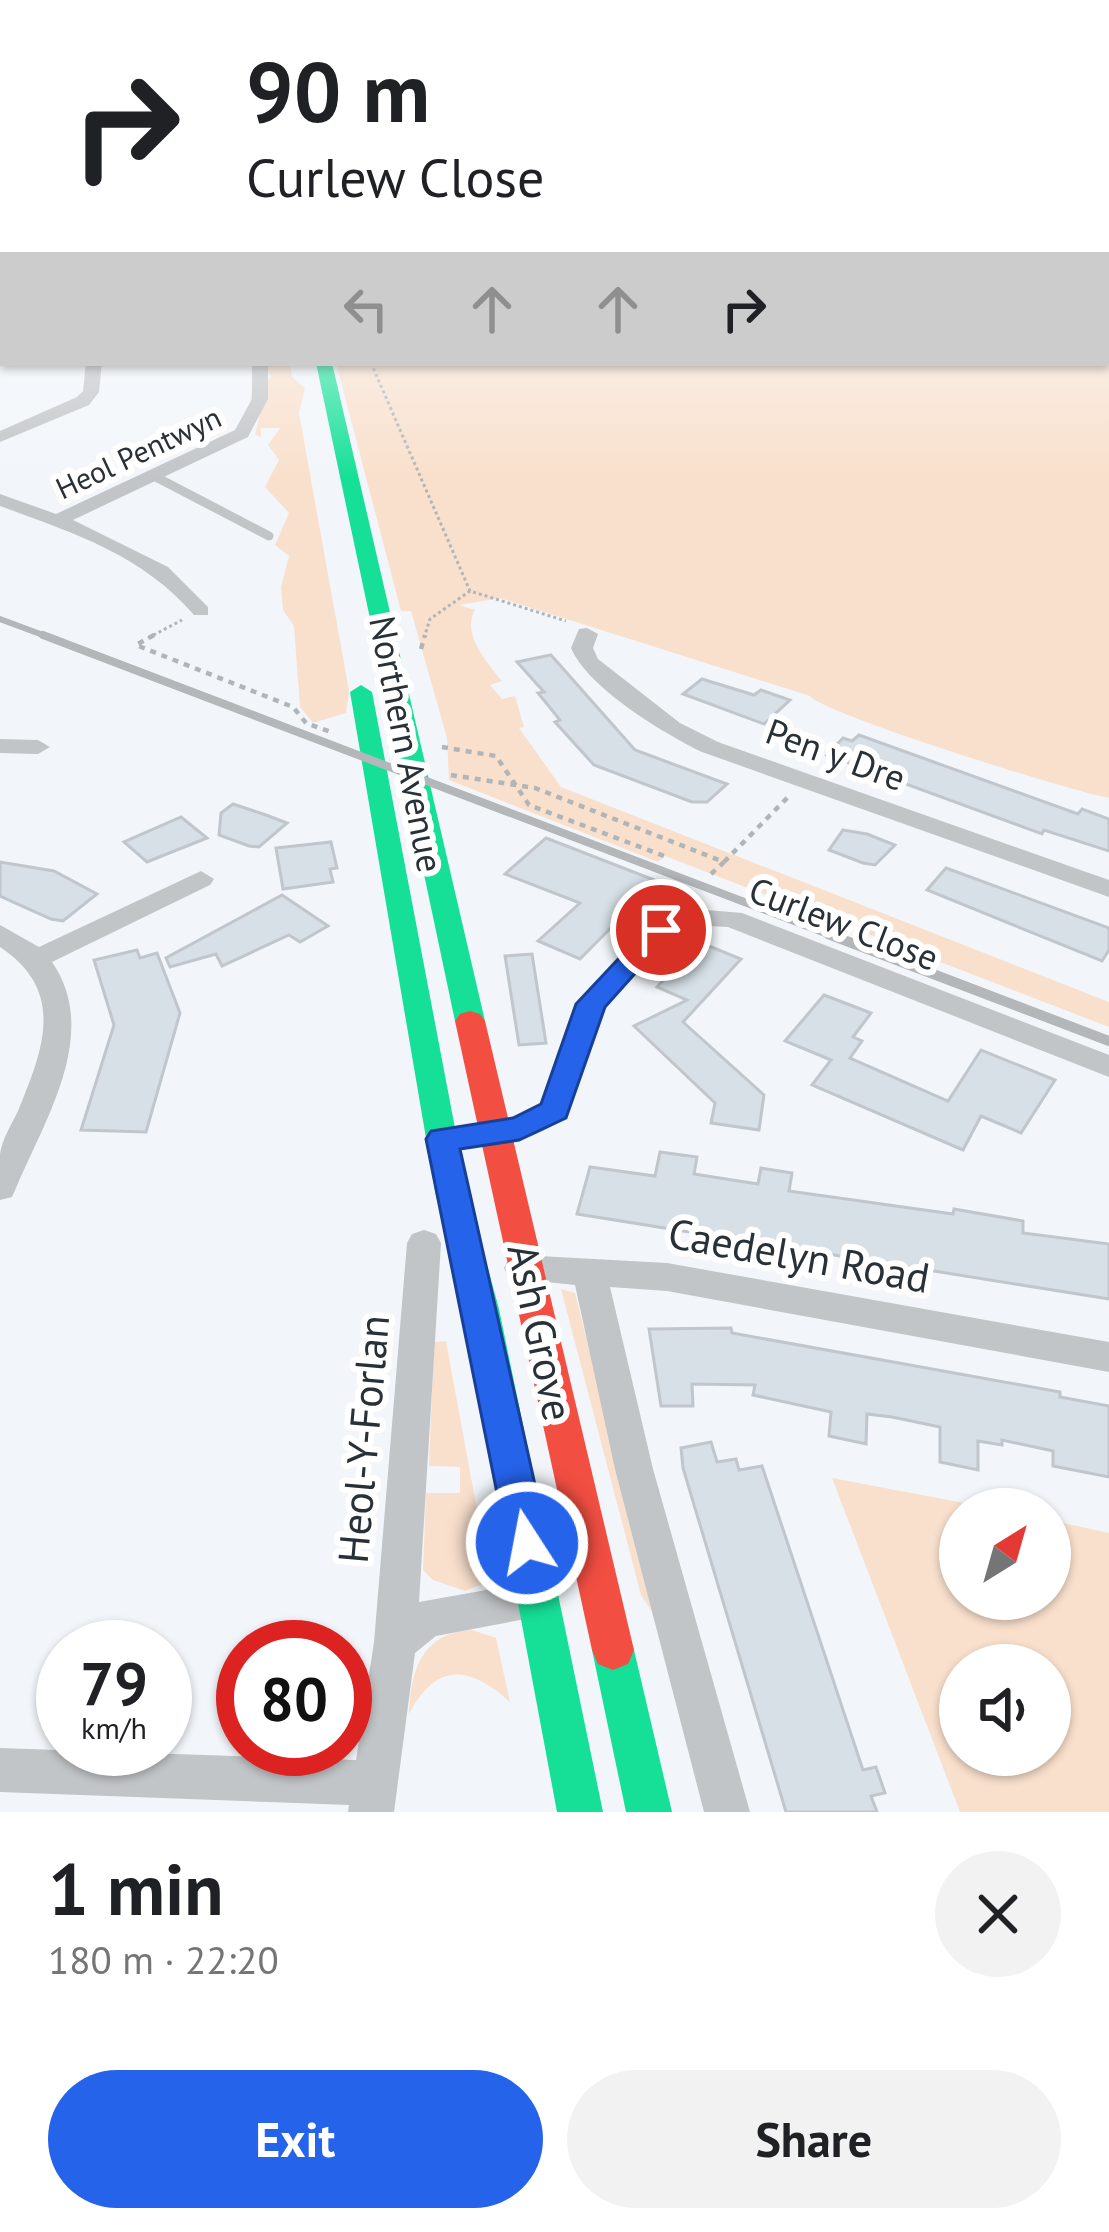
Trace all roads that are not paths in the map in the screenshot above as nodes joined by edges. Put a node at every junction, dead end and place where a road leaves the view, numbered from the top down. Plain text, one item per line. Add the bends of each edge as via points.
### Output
1 (94, 366) edge
2 (260, 366) edge
3 (303, 366) edge
4 (325, 366) edge
5 (0, 437) edge
6 (313, 445) dead end
7 (154, 476) junction
8 (0, 500) edge
9 (56, 521) junction
10 (269, 536) dead end
11 (191, 615) road end
12 (577, 628) road end
13 (356, 663) dead end
14 (0, 746) edge
15 (38, 747) dead end
16 (201, 879) dead end
17 (1109, 889) edge
18 (0, 934) edge
19 (40, 957) junction
20 (1109, 1067) edge
21 (496, 1132) junction
22 (442, 1139) junction
23 (0, 1189) edge
24 (424, 1243) dead end
25 (529, 1267) junction
26 (590, 1271) junction
27 (471, 1273) junction
28 (1109, 1357) edge
29 (537, 1600) junction
30 (395, 1642) junction
31 (0, 1770) edge
32 (372, 1797) edge
33 (580, 1812) edge
34 (649, 1812) edge
35 (727, 1812) edge

1 - 5 street via 83,401
2 - 7 street, Heol Pentwyn via 261,393 246,430
3 - 6 highway
4 - 21 highway, Northern Avenue
7 - 9 street, Heol Pentwyn
7 - 10 lane
8 - 9 street
9 - 11 street via 162,572
12 - 17 street, Pen y Dre via 588,662 687,737
13 - 22 highway, Northern Avenue
14 - 15 street
16 - 19 street
18 - 19 street
19 - 23 street via 63,1018
20 - 21 street, Curlew Close via 732,919 700,914 671,921 599,992 554,1110 532,1125
21 - 22 street, Curlew Close
21 - 25 highway, Ash Grove
22 - 27 highway, Ash Grove
24 - 30 street, Heol-Y-Forlan
25 - 26 street, Caedelyn Road
25 - 27 street, Caedelyn Road
25 - 34 highway, Ash Grove
26 - 28 street, Caedelyn Road via 668,1277
26 - 35 street, Ash Grove
27 - 29 highway, Ash Grove
29 - 30 street via 427,1618
29 - 33 highway, Ash Grove
30 - 32 street, Heol-Y-Forlan
31 - 32 street

